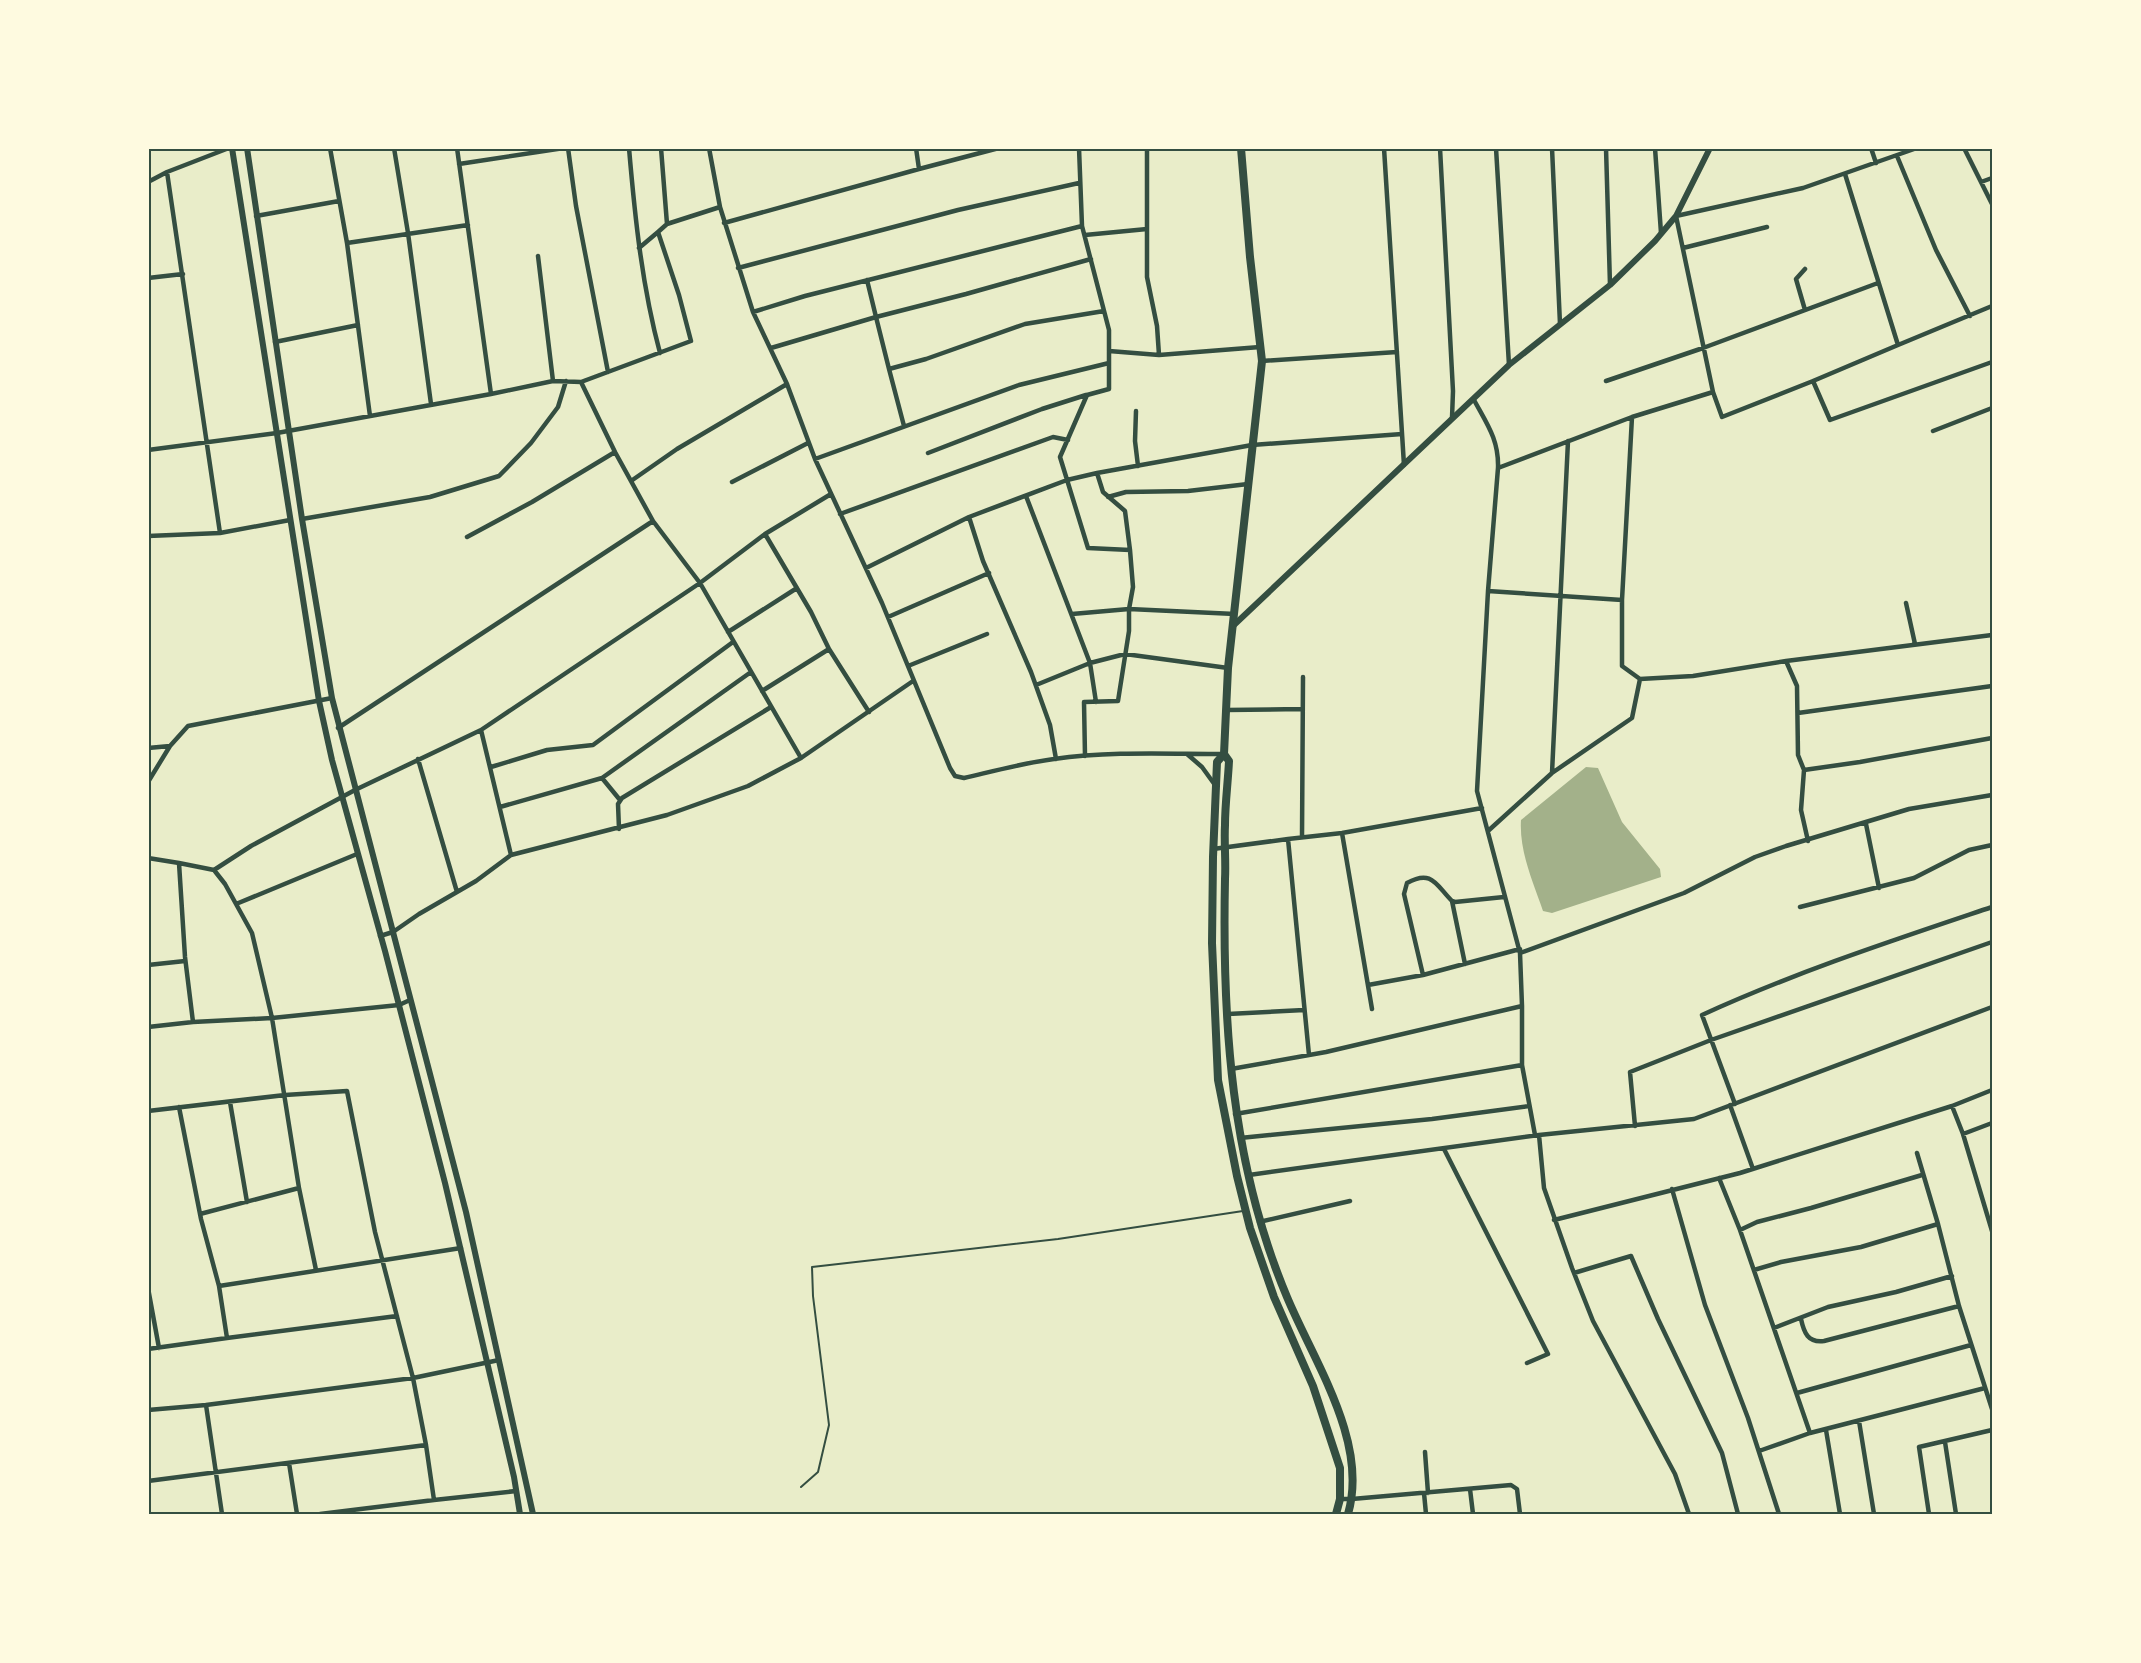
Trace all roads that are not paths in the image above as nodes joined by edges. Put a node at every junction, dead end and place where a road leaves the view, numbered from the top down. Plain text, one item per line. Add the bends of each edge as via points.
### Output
1 (230, 148) edge
2 (247, 148) edge
3 (330, 148) edge
4 (394, 148) edge
5 (457, 148) edge
6 (566, 148) edge
7 (629, 148) edge
8 (662, 148) edge
9 (709, 148) edge
10 (916, 148) edge
11 (999, 148) edge
12 (1079, 148) edge
13 (1147, 148) edge
14 (1241, 148) edge
15 (1384, 148) edge
16 (1440, 148) edge
17 (1496, 148) edge
18 (1552, 148) edge
19 (1606, 148) edge
20 (1655, 148) edge
21 (1710, 148) edge
22 (1871, 148) edge
23 (1917, 148) edge
24 (1964, 148) edge
25 (989, 150) edge
26 (522, 152) edge
27 (1898, 156) junction
28 (459, 164) junction
29 (1876, 164) junction
30 (919, 168) junction
31 (167, 172) junction
32 (1845, 174) junction
33 (1992, 178) edge
34 (148, 182) edge
35 (1981, 182) junction
36 (1079, 183) junction
37 (339, 201) junction
38 (1992, 204) edge
39 (720, 207) junction
40 (1676, 216) junction
41 (256, 217) junction
42 (667, 224) junction
43 (724, 224) junction
44 (468, 225) junction
45 (1082, 226) junction
46 (1767, 227) dead end
47 (1147, 229) junction
48 (658, 232) junction
49 (408, 233) junction
50 (1661, 233) junction
51 (1084, 235) junction
52 (347, 243) junction
53 (639, 248) junction
54 (1683, 248) junction
55 (538, 256) dead end
56 (1091, 259) junction
57 (738, 268) junction
58 (1805, 269) dead end
59 (183, 274) junction
60 (148, 278) edge
61 (867, 280) junction
62 (1878, 283) junction
63 (1610, 285) junction
64 (1992, 306) edge
65 (269, 307) junction
66 (257, 308) junction
67 (1805, 310) junction
68 (1104, 311) junction
69 (753, 312) junction
70 (876, 316) junction
71 (1970, 316) junction
72 (1560, 324) junction
73 (358, 325) junction
74 (275, 342) junction
75 (1898, 345) junction
76 (1260, 347) junction
77 (771, 348) junction
78 (1703, 348) junction
79 (1109, 351) junction
80 (660, 352) junction
81 (1397, 352) junction
82 (1159, 355) junction
83 (1262, 360) junction
84 (1992, 362) edge
85 (1109, 363) junction
86 (1509, 365) junction
87 (889, 369) junction
88 (608, 372) junction
89 (553, 381) junction
90 (566, 381) junction
91 (1606, 381) dead end
92 (1813, 381) junction
93 (582, 382) junction
94 (787, 384) junction
95 (1713, 392) junction
96 (491, 394) junction
97 (1087, 395) junction
98 (1474, 400) junction
99 (431, 404) junction
100 (1992, 408) edge
101 (1136, 411) dead end
102 (370, 416) junction
103 (1632, 417) junction
104 (1452, 418) junction
105 (904, 426) junction
106 (289, 431) junction
107 (1933, 431) dead end
108 (276, 433) junction
109 (1402, 434) junction
110 (1068, 440) junction
111 (1568, 441) junction
112 (207, 442) junction
113 (808, 443) junction
114 (1252, 445) junction
115 (148, 450) edge
116 (615, 452) junction
117 (928, 453) dead end
118 (815, 459) junction
119 (1404, 465) junction
120 (1138, 466) junction
121 (1498, 468) junction
122 (1097, 473) junction
123 (1067, 480) junction
124 (631, 481) junction
125 (732, 482) dead end
126 (1248, 484) junction
127 (831, 494) junction
128 (1026, 496) junction
129 (1108, 497) junction
130 (840, 514) junction
131 (969, 517) junction
132 (302, 519) junction
133 (290, 520) junction
134 (653, 521) junction
135 (220, 533) junction
136 (765, 534) junction
137 (148, 536) edge
138 (467, 537) dead end
139 (1130, 550) junction
140 (866, 568) junction
141 (989, 573) junction
142 (700, 583) junction
143 (797, 588) junction
144 (1488, 591) junction
145 (1560, 595) junction
146 (1622, 600) junction
147 (1906, 603) dead end
148 (1129, 609) junction
149 (1072, 614) junction
150 (1235, 614) junction
151 (888, 617) junction
152 (1234, 625) junction
153 (728, 632) junction
154 (987, 634) dead end
155 (1992, 635) edge
156 (733, 642) junction
157 (1916, 644) junction
158 (829, 649) junction
159 (1125, 654) junction
160 (1786, 661) junction
161 (1090, 663) junction
162 (908, 666) junction
163 (1228, 668) junction
164 (751, 672) junction
165 (1302, 677) dead end
166 (1640, 680) junction
167 (913, 681) junction
168 (1036, 685) junction
169 (1992, 686) edge
170 (762, 691) junction
171 (332, 698) junction
172 (319, 701) junction
173 (1096, 702) junction
174 (771, 707) junction
175 (1224, 710) junction
176 (1301, 710) junction
177 (869, 712) junction
178 (1798, 713) junction
179 (338, 728) junction
180 (481, 730) junction
181 (1992, 738) edge
182 (170, 746) junction
183 (148, 748) edge
184 (1187, 754) junction
185 (1224, 754) junction
186 (1085, 756) junction
187 (801, 758) junction
188 (418, 759) junction
189 (1056, 759) junction
190 (491, 767) junction
191 (1804, 770) junction
192 (1552, 773) junction
193 (602, 778) junction
194 (148, 782) edge
195 (1216, 787) junction
196 (355, 790) junction
197 (1992, 795) edge
198 (342, 796) junction
199 (620, 800) junction
200 (500, 807) junction
201 (1482, 808) junction
202 (1866, 824) junction
203 (619, 829) junction
204 (1488, 831) junction
205 (1342, 833) junction
206 (1302, 837) junction
207 (1288, 839) junction
208 (1808, 841) junction
209 (1992, 844) edge
210 (1226, 847) junction
211 (1213, 849) junction
212 (357, 854) junction
213 (511, 855) junction
214 (148, 858) edge
215 (179, 863) junction
216 (214, 870) junction
217 (1879, 888) junction
218 (457, 892) junction
219 (1504, 897) junction
220 (1452, 901) junction
221 (236, 904) junction
222 (1992, 907) edge
223 (1800, 908) dead end
224 (393, 932) junction
225 (380, 936) junction
226 (1992, 942) edge
227 (1520, 951) junction
228 (185, 961) junction
229 (1465, 964) junction
230 (148, 965) edge
231 (1423, 975) junction
232 (1368, 985) junction
233 (410, 1000) junction
234 (399, 1005) junction
235 (1522, 1006) junction
236 (1992, 1007) edge
237 (1372, 1009) dead end
238 (1304, 1010) junction
239 (1227, 1014) junction
240 (272, 1018) junction
241 (193, 1022) junction
242 (148, 1027) edge
243 (1711, 1041) junction
244 (1309, 1055) junction
245 (1522, 1065) junction
246 (1231, 1069) junction
247 (1992, 1090) edge
248 (285, 1095) junction
249 (230, 1102) junction
250 (1733, 1105) junction
251 (1529, 1106) junction
252 (1952, 1106) junction
253 (179, 1107) junction
254 (148, 1111) edge
255 (1235, 1114) junction
256 (1992, 1123) edge
257 (1635, 1126) junction
258 (1963, 1134) junction
259 (1537, 1135) junction
260 (1239, 1138) junction
261 (1444, 1149) junction
262 (1917, 1153) dead end
263 (1753, 1169) junction
264 (1922, 1174) junction
265 (1249, 1175) junction
266 (1719, 1178) junction
267 (458, 1182) junction
268 (445, 1183) junction
269 (300, 1188) junction
270 (1672, 1189) junction
271 (1350, 1201) dead end
272 (247, 1202) junction
273 (1245, 1210) junction
274 (200, 1214) junction
275 (1554, 1220) junction
276 (1259, 1222) junction
277 (1938, 1224) junction
278 (1740, 1230) junction
279 (1992, 1231) edge
280 (460, 1248) junction
281 (383, 1261) junction
282 (316, 1270) junction
283 (1754, 1270) junction
284 (1574, 1273) junction
285 (1952, 1276) junction
286 (219, 1286) junction
287 (148, 1288) edge
288 (1959, 1306) junction
289 (397, 1316) junction
290 (1801, 1319) junction
291 (1774, 1329) junction
292 (227, 1338) junction
293 (1971, 1345) junction
294 (159, 1348) junction
295 (148, 1349) edge
296 (499, 1360) junction
297 (488, 1363) junction
298 (1527, 1363) dead end
299 (413, 1378) junction
300 (1985, 1388) junction
301 (1797, 1393) junction
302 (206, 1405) junction
303 (1992, 1409) edge
304 (148, 1410) edge
305 (1859, 1421) junction
306 (1826, 1430) junction
307 (1992, 1430) edge
308 (1810, 1433) junction
309 (1946, 1442) junction
310 (426, 1445) junction
311 (1760, 1451) junction
312 (1425, 1452) dead end
313 (289, 1463) junction
314 (217, 1473) junction
315 (148, 1481) edge
316 (801, 1487) dead end
317 (1470, 1490) junction
318 (516, 1491) junction
319 (1426, 1493) junction
320 (1340, 1499) junction
321 (1352, 1499) junction
322 (434, 1500) junction
323 (222, 1515) edge
324 (297, 1515) edge
325 (320, 1515) edge
326 (520, 1515) edge
327 (533, 1515) edge
328 (1336, 1515) edge
329 (1348, 1515) edge
330 (1426, 1515) edge
331 (1473, 1515) edge
332 (1520, 1515) edge
333 (1689, 1515) edge
334 (1738, 1515) edge
335 (1779, 1515) edge
336 (1840, 1515) edge
337 (1874, 1515) edge
338 (1929, 1515) edge
339 (1956, 1515) edge

1 - 31 street
1 - 66 street
2 - 41 street
3 - 37 street
4 - 49 street
5 - 28 street
6 - 26 street
6 - 88 street
7 - 53 street
8 - 42 street
9 - 39 street
10 - 30 street
11 - 25 street
12 - 36 street
13 - 47 street
14 - 76 main road
15 - 81 street
16 - 104 street
17 - 86 street
18 - 72 street
19 - 63 street
20 - 50 street
21 - 40 street
22 - 29 street
23 - 27 street
24 - 35 street
25 - 30 street
26 - 28 street
27 - 29 street
27 - 71 street via 1936,250
28 - 44 street
29 - 32 street
30 - 43 street
31 - 34 street
31 - 59 street
32 - 40 street via 1803,188
32 - 62 street
33 - 35 street
35 - 38 street
36 - 45 street
36 - 57 street via 958,210
37 - 41 street
37 - 52 street
39 - 42 street
39 - 43 street
40 - 50 street
40 - 54 street
41 - 65 street
42 - 48 street
43 - 57 street
44 - 49 street
44 - 96 street
45 - 51 street
45 - 61 street
46 - 54 street
47 - 51 street
47 - 82 street via 1147,277
48 - 53 street
48 - 80 street via 691,341
49 - 52 street
49 - 99 street
50 - 63 street
51 - 56 street
52 - 73 street
53 - 80 street via 648,309
54 - 78 street
55 - 89 street
56 - 68 street
56 - 70 street
57 - 69 street
58 - 67 street via 1796,279
59 - 60 street
59 - 112 street
61 - 69 street
61 - 70 street
62 - 67 street
62 - 75 street
63 - 72 street
64 - 71 street
65 - 66 street
65 - 74 street
66 - 108 street
67 - 78 street
68 - 79 street
68 - 87 street via 1024,324
69 - 77 street
70 - 77 street
70 - 87 street
71 - 75 street
72 - 86 street
73 - 74 street
73 - 102 street
74 - 106 street
75 - 92 street
76 - 82 street
76 - 83 main road
77 - 94 street
78 - 91 street
78 - 95 street
79 - 82 street
79 - 85 street
80 - 88 street
81 - 83 street
81 - 109 street
83 - 114 main road
84 - 92 street via 1830,420
85 - 97 street via 1109,389
85 - 105 street via 1019,385
86 - 98 street
87 - 105 street
88 - 93 street
89 - 90 street
89 - 96 street
90 - 93 street
90 - 132 street via 558,407 499,476 430,497
92 - 95 street via 1722,417
93 - 116 street
94 - 113 street
94 - 124 street via 676,449
95 - 103 street
96 - 99 street
97 - 110 street
97 - 117 street
98 - 104 street
98 - 121 street via 1492,433
99 - 102 street
100 - 107 street
101 - 120 street
102 - 106 street
103 - 111 street
103 - 146 street
104 - 119 street
105 - 118 street
106 - 108 street
106 - 132 street
108 - 112 street
108 - 133 street
109 - 114 street
109 - 119 street
110 - 123 street via 1060,457
110 - 130 street via 1053,436
111 - 121 street
111 - 145 street
112 - 115 street
112 - 135 street
113 - 118 street
113 - 125 street
114 - 120 street
114 - 126 main road
116 - 124 street
116 - 138 street
118 - 127 street
119 - 152 street
120 - 122 street
121 - 144 street
122 - 123 street
122 - 129 street
123 - 128 street
123 - 139 street via 1088,548
124 - 134 street
126 - 129 street via 1188,491 1126,492
126 - 150 main road
127 - 130 street
127 - 136 street
128 - 131 street
128 - 149 street
129 - 139 street via 1127,514
130 - 140 street
131 - 140 street
131 - 141 street
132 - 133 street
132 - 171 street
133 - 135 street
133 - 172 street
134 - 142 street
134 - 179 street
135 - 137 street
136 - 142 street
136 - 143 street
139 - 148 street via 1133,587
140 - 151 street
141 - 151 street
141 - 168 street
142 - 153 street
142 - 180 street
143 - 153 street
143 - 158 street
144 - 145 street
144 - 201 street via 1477,791
145 - 146 street
145 - 192 street
146 - 166 street via 1622,666
147 - 157 street
148 - 149 street
148 - 150 street
148 - 159 street
149 - 161 street
150 - 152 main road
151 - 162 street
152 - 163 main road
153 - 156 street
154 - 162 street
155 - 157 street
156 - 164 street
156 - 190 street via 593,744 547,750
157 - 160 street
158 - 170 street
158 - 177 street
159 - 161 street
159 - 163 street
159 - 173 street via 1118,701
160 - 166 street
160 - 178 street via 1797,686
161 - 168 street
161 - 173 street
162 - 167 street
163 - 175 main road
164 - 170 street
164 - 193 street
165 - 176 street
166 - 192 street via 1632,718
167 - 177 street
167 - 189 street via 955,776 964,778
168 - 189 street via 1050,725
169 - 178 street
170 - 174 street
171 - 172 street
171 - 179 street
172 - 182 street via 188,726
172 - 198 street
173 - 186 street via 1084,702
174 - 187 street
174 - 199 street
175 - 176 street
175 - 185 main road
176 - 206 street
177 - 187 street
178 - 191 street via 1798,755
179 - 196 street
180 - 188 street
180 - 190 street
181 - 191 street
182 - 183 street
182 - 194 street
184 - 185 street
184 - 186 street
184 - 195 street
185 - 195 main road via 1217,762
185 - 210 main road via 1229,761
186 - 189 street
187 - 203 street via 748,786
188 - 196 street
188 - 218 street
190 - 200 street
191 - 208 street via 1801,810
192 - 204 street
193 - 199 street
193 - 200 street
195 - 211 main road
196 - 198 street
196 - 224 street
197 - 202 street via 1910,809
198 - 212 street
198 - 216 street
199 - 203 street
200 - 213 street
201 - 204 street
201 - 205 street
202 - 208 street
202 - 217 street
203 - 213 street
204 - 219 street
205 - 206 street
205 - 232 street
206 - 207 street
207 - 210 street
207 - 238 street
208 - 227 street via 1755,857 1684,892
209 - 217 street via 1969,850 1914,878
210 - 211 street
210 - 239 main road
211 - 273 main road via 1217,1067
212 - 221 street
212 - 225 street
213 - 218 street
214 - 215 street
215 - 216 street
215 - 228 street
216 - 221 street
217 - 223 street
218 - 224 street
219 - 220 street
219 - 227 street
220 - 229 street
220 - 231 street via 1430,878 1415,878 1404,888
221 - 240 street via 252,933
222 - 243 street via 1869,948 1702,1015
224 - 225 street
224 - 233 street
225 - 234 street
226 - 243 street
227 - 229 street
227 - 235 street
228 - 230 street
228 - 241 street
229 - 231 street
231 - 232 street
232 - 237 street
233 - 234 street
233 - 267 street
234 - 240 street
234 - 268 street
235 - 244 street
235 - 245 street
236 - 250 street
238 - 239 street
238 - 244 street
239 - 246 main road
240 - 241 street
240 - 248 street
241 - 242 street
243 - 250 street
243 - 257 street via 1630,1072
244 - 246 street
245 - 251 street
245 - 255 street
246 - 255 main road
247 - 252 street
248 - 249 street
248 - 269 street
248 - 281 street via 347,1091
249 - 253 street
249 - 272 street
250 - 257 street via 1694,1119
250 - 263 street
251 - 259 street
251 - 260 street
252 - 258 street
252 - 263 street
253 - 254 street
253 - 274 street
255 - 260 main road
256 - 258 street
257 - 259 street
258 - 279 street
259 - 261 street
259 - 275 street via 1544,1188
260 - 265 main road
261 - 265 street
261 - 298 street via 1548,1354
262 - 264 street
263 - 266 street
264 - 277 street
264 - 278 street
265 - 276 main road
266 - 270 street
266 - 278 street
267 - 268 street
267 - 296 street
268 - 280 street
269 - 272 street
269 - 282 street
270 - 275 street
270 - 311 street via 1705,1305
271 - 276 street
272 - 274 street
273 - 316 lane via 1058,1239 812,1267 829,1425 818,1472
273 - 320 main road via 1340,1468
274 - 286 street
275 - 284 street
276 - 321 main road via 1286,1296 1332,1395 1351,1451
277 - 283 street via 1861,1247
277 - 285 street
278 - 283 street
280 - 281 street
280 - 297 street
281 - 282 street
281 - 289 street
282 - 286 street
283 - 291 street
284 - 333 street via 1593,1321 1675,1474
284 - 334 street via 1631,1256 1722,1453
285 - 288 street
285 - 290 street via 1828,1307
286 - 292 street
287 - 294 street
288 - 290 street via 1818,1342 1807,1336
288 - 293 street
289 - 292 street
289 - 299 street
290 - 291 street
291 - 301 street
292 - 294 street
293 - 300 street
293 - 301 street
294 - 295 street
296 - 297 street
296 - 327 street
297 - 299 street
297 - 318 street
299 - 302 street
299 - 310 street
300 - 303 street
300 - 305 street
301 - 308 street
302 - 304 street
302 - 314 street
305 - 306 street
305 - 337 street
306 - 308 street
306 - 336 street
307 - 309 street
308 - 311 street
309 - 338 street via 1919,1447
309 - 339 street
310 - 313 street
310 - 322 street
311 - 335 street
312 - 319 street
313 - 314 street
313 - 324 street
314 - 315 street
314 - 323 street
317 - 319 street
317 - 331 street
317 - 332 street via 1515,1486
318 - 322 street
318 - 326 street
319 - 321 street
319 - 330 street
320 - 321 street
320 - 328 main road
321 - 329 main road
322 - 325 street

